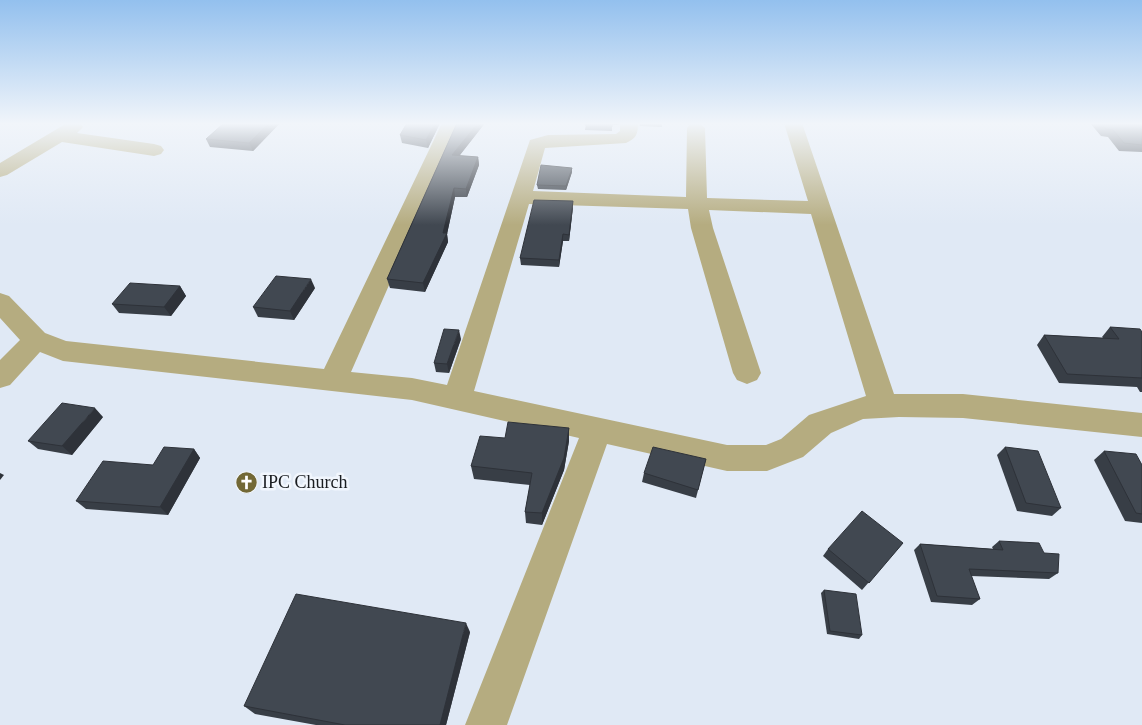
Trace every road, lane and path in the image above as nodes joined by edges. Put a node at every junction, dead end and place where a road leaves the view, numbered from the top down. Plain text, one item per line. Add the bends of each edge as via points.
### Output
1 (23, 157) edge
2 (435, 157) edge
3 (533, 157) edge
4 (696, 157) edge
5 (803, 157) edge
6 (0, 171) edge
7 (520, 197) junction
8 (696, 203) junction
9 (820, 208) junction
10 (0, 302) edge
11 (36, 340) junction
12 (747, 373) dead end
13 (0, 377) edge
14 (333, 380) junction
15 (457, 399) junction
16 (884, 406) junction
17 (1142, 425) edge
18 (597, 430) junction
19 (486, 725) edge

1 - 6 street
2 - 14 street
3 - 7 street
4 - 8 street
5 - 9 street
7 - 8 street
7 - 15 street
8 - 9 street
8 - 12 street
9 - 16 street
10 - 11 street
11 - 13 street
11 - 14 street via 63,351
14 - 15 street via 412,389
15 - 18 street
16 - 17 street via 963,406
16 - 18 street via 861,408 820,424 792,448 767,458 727,458
18 - 19 street

